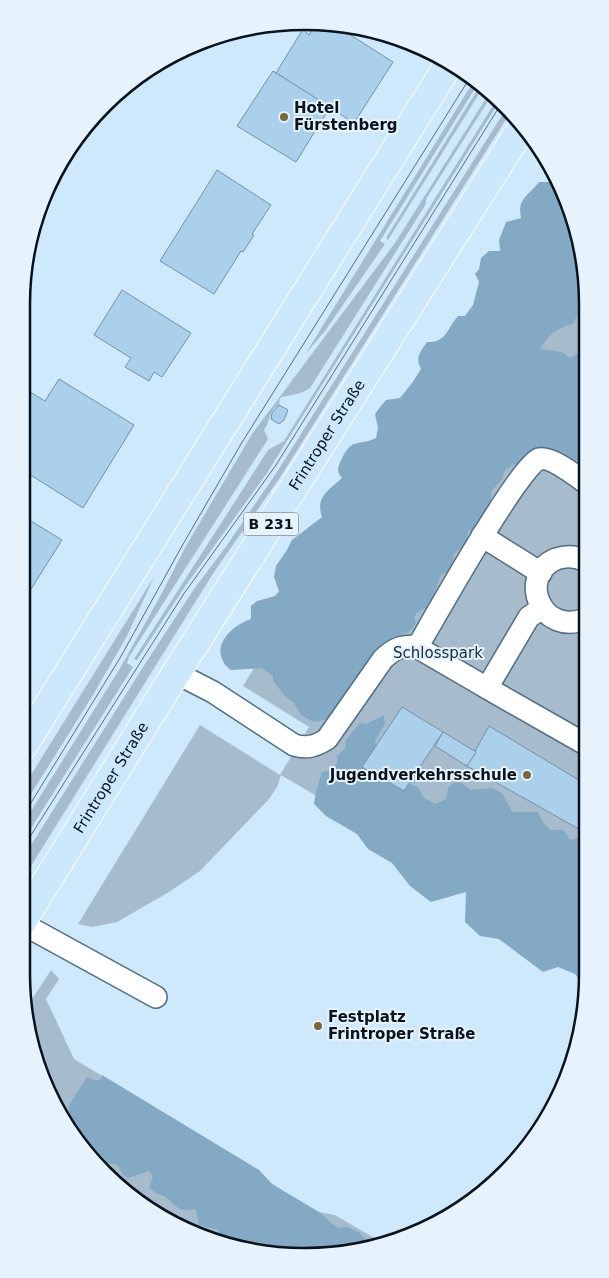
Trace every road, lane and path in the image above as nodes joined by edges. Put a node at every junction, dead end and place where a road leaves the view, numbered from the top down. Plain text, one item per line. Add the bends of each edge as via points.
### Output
1 (446, 69) edge
2 (519, 133) edge
3 (579, 479) edge
4 (482, 536) junction
5 (579, 558) edge
6 (541, 573) junction
7 (542, 608) junction
8 (579, 620) edge
9 (418, 646) junction
10 (176, 673) junction
11 (487, 688) junction
12 (30, 735) edge
13 (579, 740) edge
14 (30, 908) edge
15 (30, 927) edge
16 (156, 997) dead end

1 - 12 main road
2 - 10 main road, Frintroper Straße / B 231
3 - 4 lane via 546,459 532,463
4 - 6 lane
4 - 9 lane
5 - 6 lane via 565,556 551,561
6 - 7 lane via 536,592
7 - 8 lane via 560,622
7 - 11 lane via 529,617
9 - 10 lane via 402,646 393,650 383,659 327,739 316,746 302,748 213,692
9 - 11 lane
10 - 14 main road, Frintroper Straße / B 231
11 - 13 lane
15 - 16 lane

